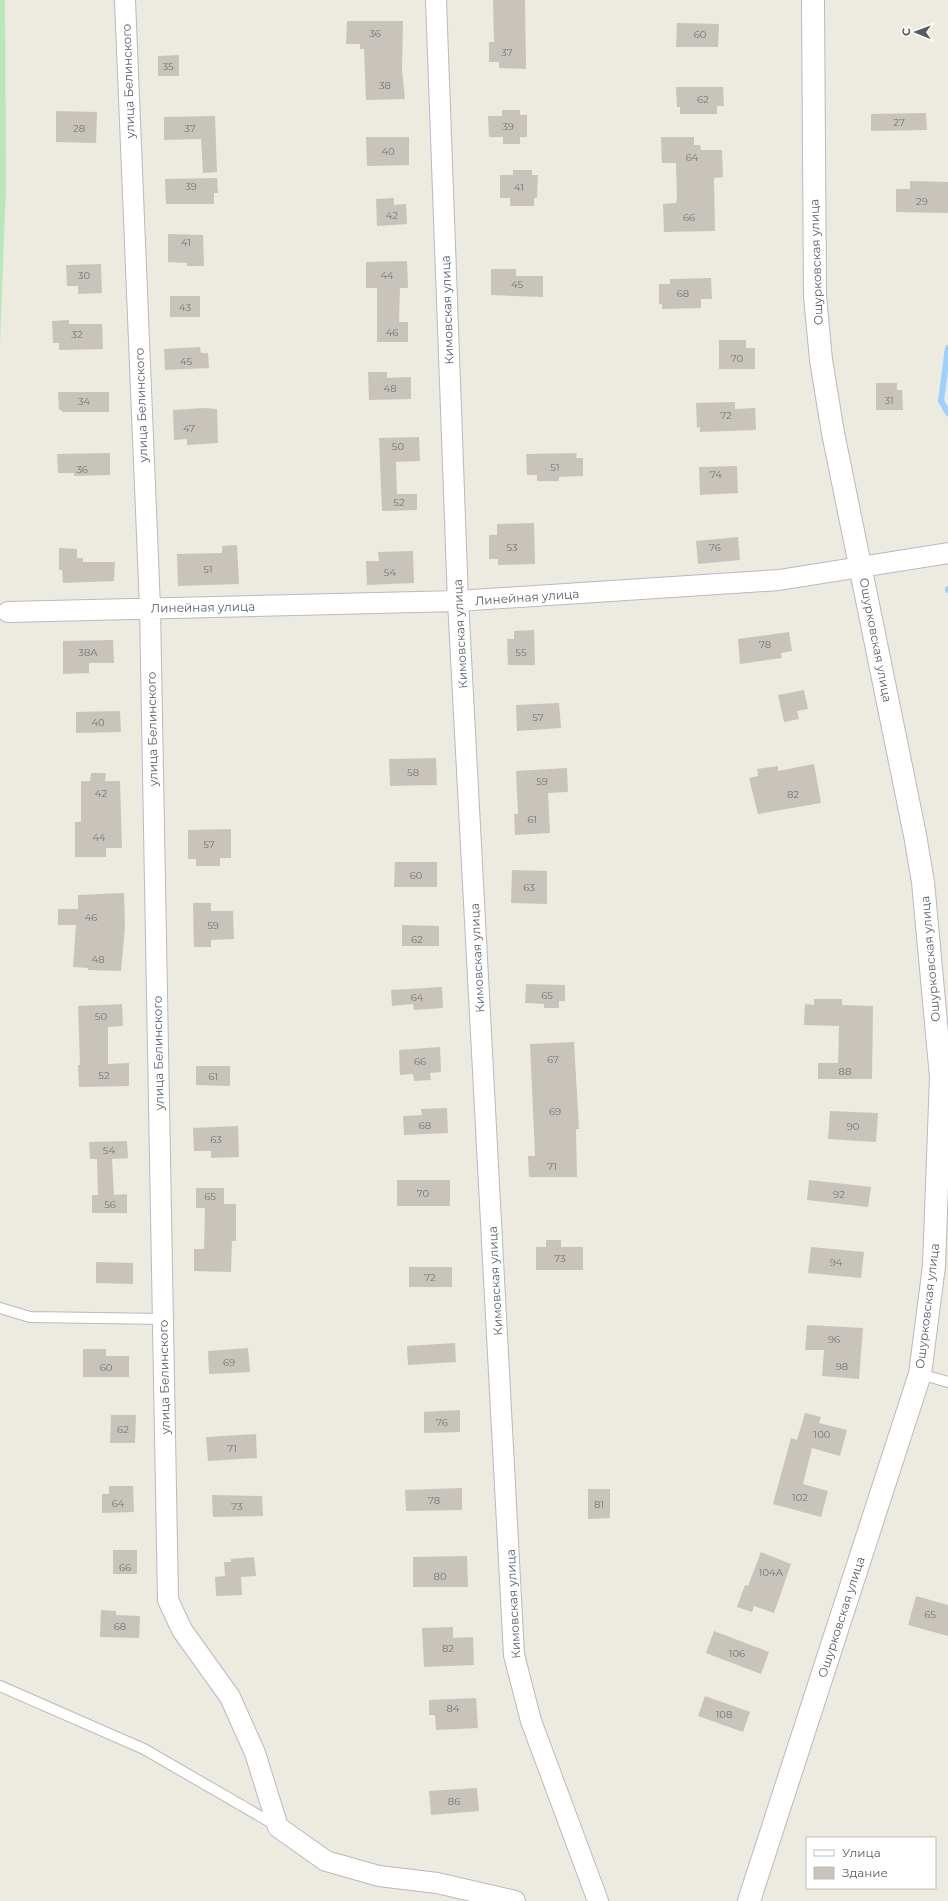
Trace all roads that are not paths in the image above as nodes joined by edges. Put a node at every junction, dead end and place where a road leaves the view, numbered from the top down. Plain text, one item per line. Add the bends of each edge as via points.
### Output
1 (124, 0) edge
2 (436, 0) edge
3 (813, 0) edge
4 (948, 553) edge
5 (861, 568) junction
6 (458, 601) junction
7 (150, 608) junction
8 (8, 612) dead end
9 (0, 1308) edge
10 (163, 1319) junction
11 (920, 1374) junction
12 (948, 1382) edge
13 (0, 1686) edge
14 (278, 1827) junction
15 (515, 1901) edge
16 (598, 1901) edge
17 (749, 1901) edge

1 - 7 street, улица Белинского
2 - 6 street, Кимовская улица
3 - 5 street, Ошурковская улица via 815,296 821,360 833,433
4 - 5 street, Линейная улица
5 - 6 street, Линейная улица via 778,580
5 - 11 street, Ошурковская улица via 923,882 941,1077 934,1266
6 - 7 street, Линейная улица
6 - 16 street, Кимовская улица via 514,1655 531,1721
7 - 8 street, Линейная улица
7 - 10 street, улица Белинского
9 - 10 lane via 30,1317
10 - 14 street, улица Белинского via 168,1600 182,1630 230,1697 256,1753
11 - 12 lane
11 - 17 street, Ошурковская улица
13 - 14 lane via 144,1749
14 - 15 street via 326,1861 379,1876 437,1884

